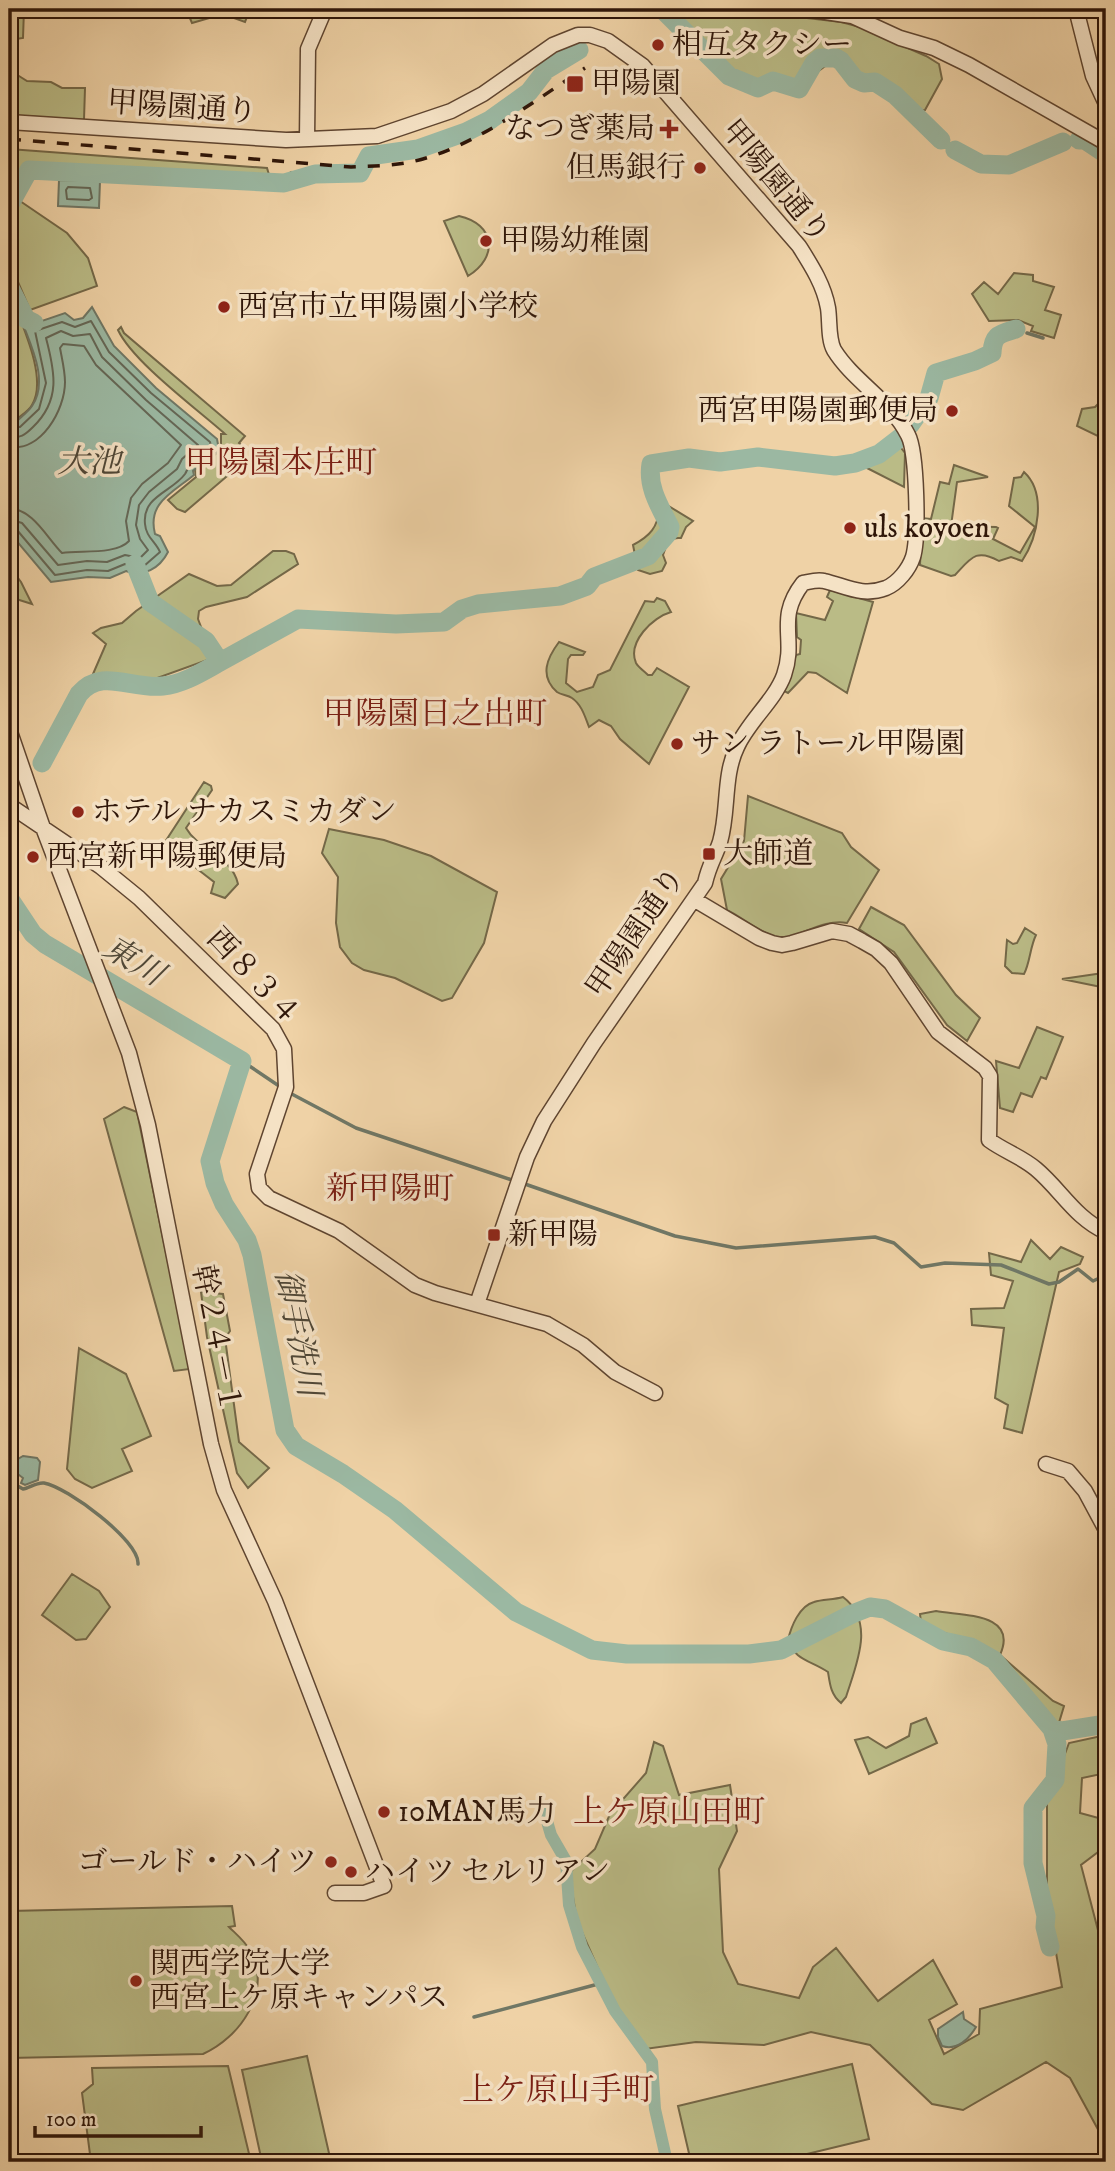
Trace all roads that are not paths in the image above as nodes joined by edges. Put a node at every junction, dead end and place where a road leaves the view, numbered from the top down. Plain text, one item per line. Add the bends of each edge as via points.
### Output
1 (325, 9) edge
2 (806, 9) edge
3 (1076, 9) edge
4 (1106, 104) edge
5 (9, 122) edge
6 (307, 139) junction
7 (1106, 143) edge
8 (9, 729) edge
9 (9, 805) edge
10 (42, 825) junction
11 (695, 900) junction
12 (1106, 1232) edge
13 (477, 1304) junction
14 (655, 1393) dead end
15 (1046, 1464) dead end
16 (1106, 1530) edge
17 (335, 1893) dead end

1 - 6 street via 308,49
2 - 7 street via 852,16 934,48
3 - 4 street via 1093,76
5 - 6 street, 甲陽園通り
6 - 11 street, 甲陽園通り via 377,136 427,121 476,98 553,45 590,34 608,41 643,66 799,246 815,270 828,306 832,347 908,435 916,507 913,556 903,575 887,588 856,592 821,580 803,583 793,596 787,608 788,657 783,677 730,764 720,844
8 - 10 street, 幹２４－１
9 - 10 street, 西８３４
10 - 13 street, 西８３４ via 139,898 273,1029 284,1049 285,1091 257,1174 259,1188 269,1198 339,1231 415,1284
10 - 17 street, 幹２４－１ via 129,1053 224,1490 286,1629 384,1886 364,1893
11 - 12 street via 772,943 782,945 841,931 876,949 891,963 938,1032 990,1076 989,1140 1034,1167 1088,1223
11 - 13 street, 甲陽園通り via 544,1121 527,1157
13 - 14 street via 547,1324
15 - 16 street via 1068,1471

